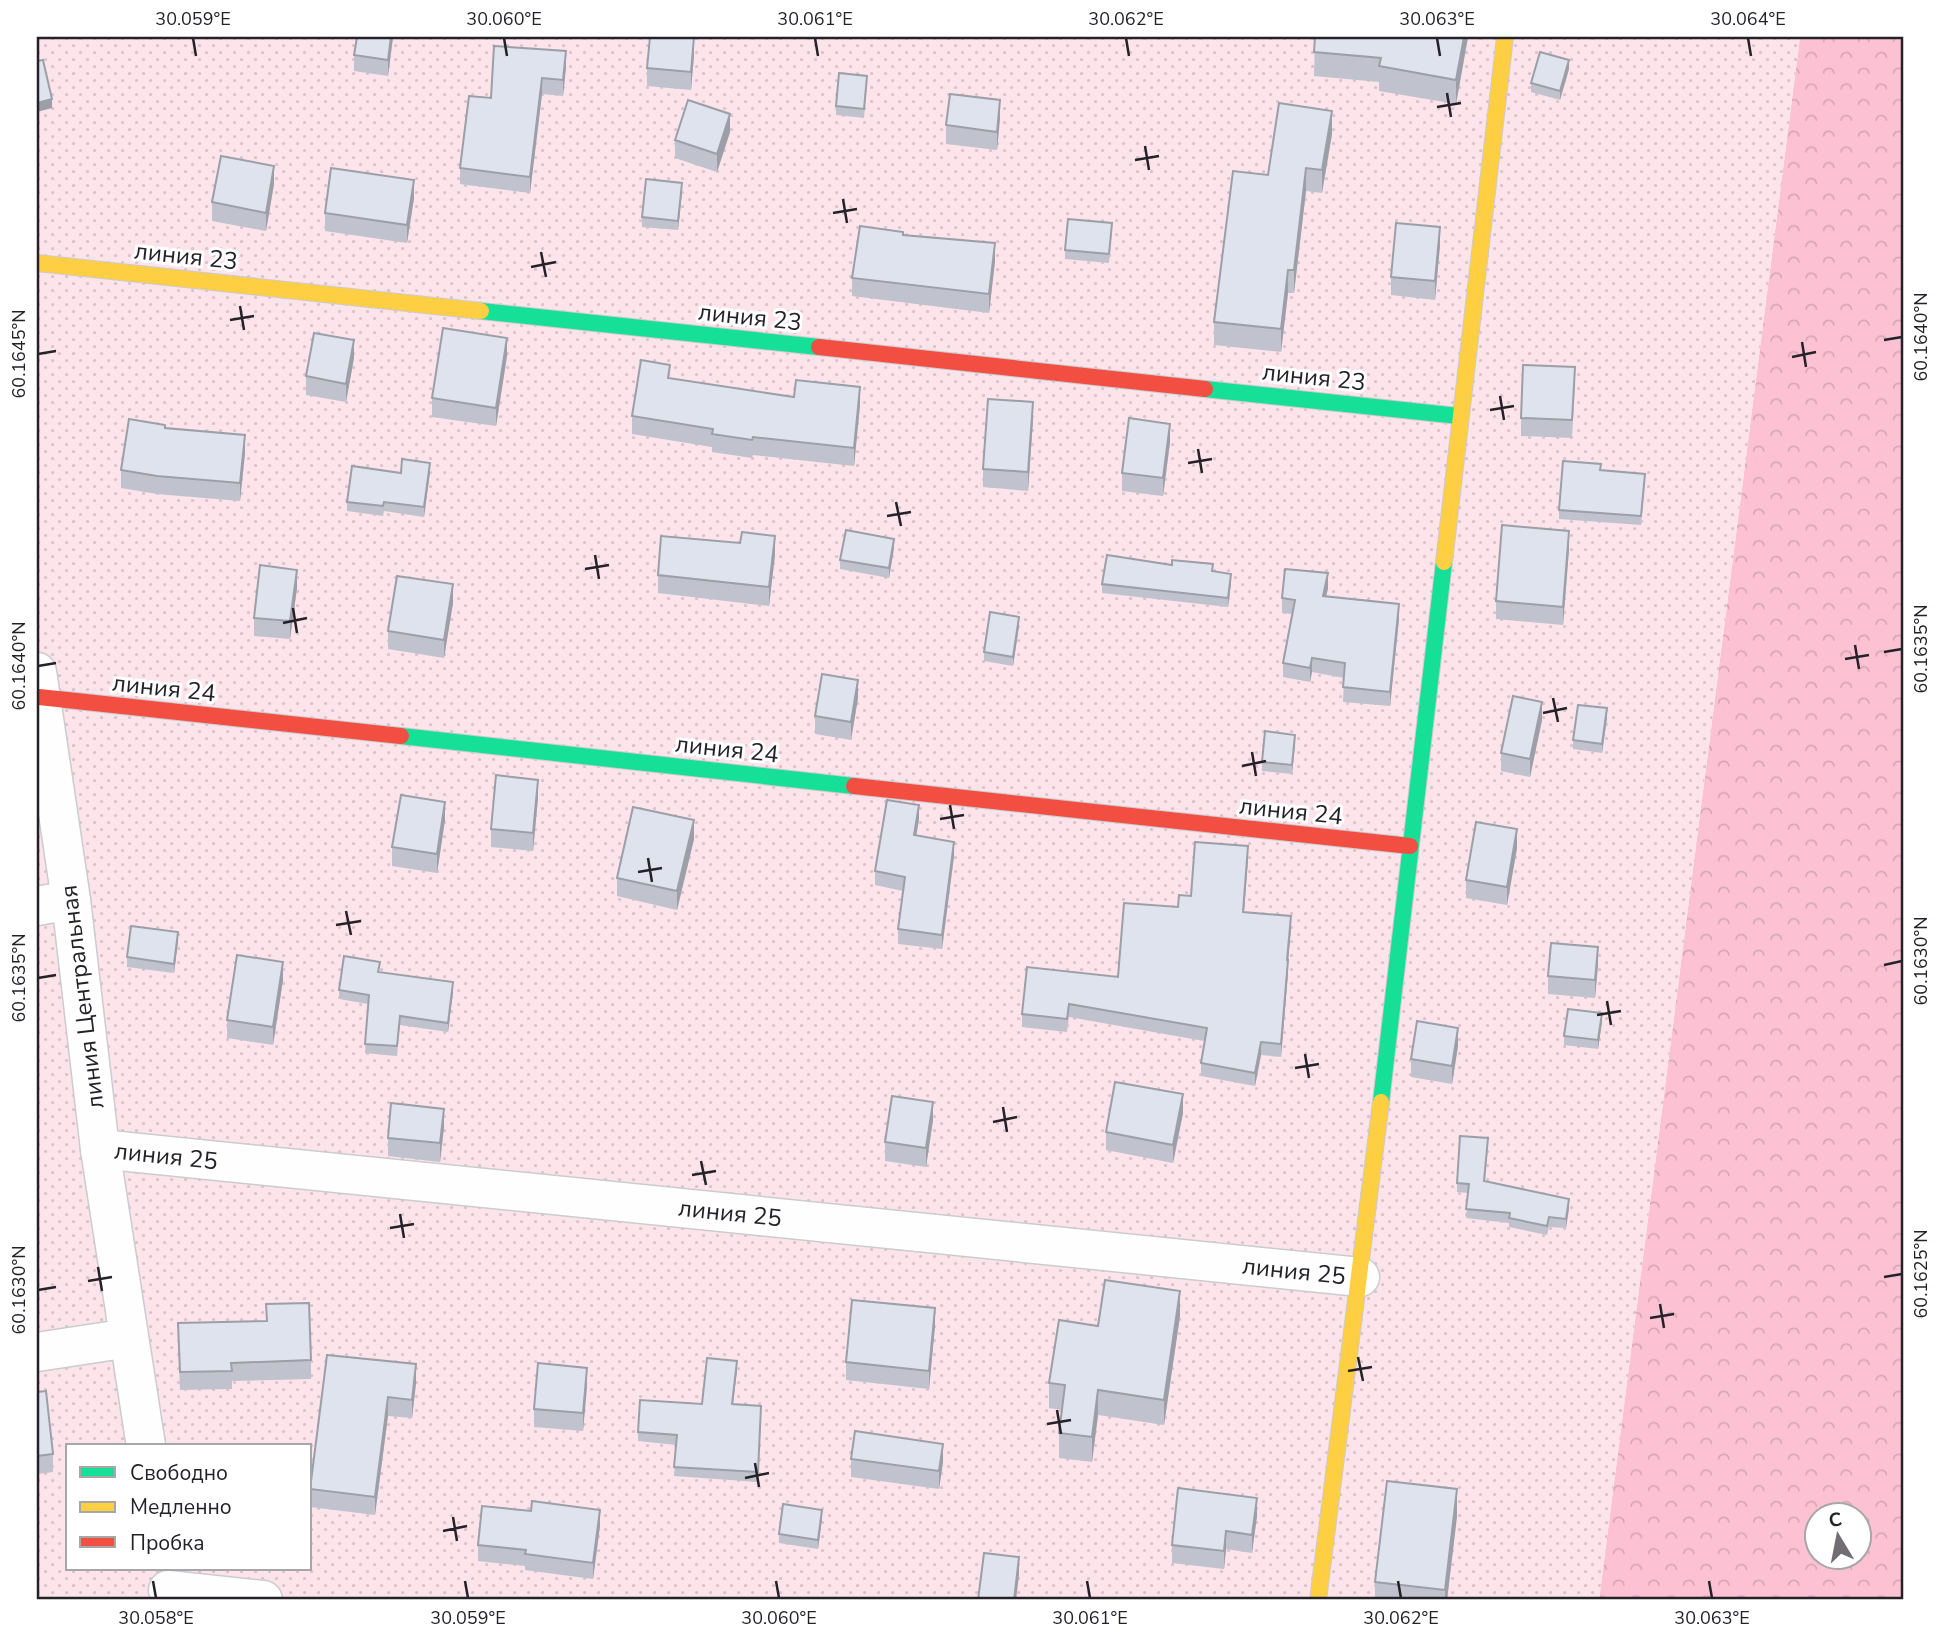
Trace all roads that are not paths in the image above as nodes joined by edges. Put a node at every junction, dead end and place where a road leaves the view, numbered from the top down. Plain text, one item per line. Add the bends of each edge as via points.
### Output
1 (1505, 37) edge
2 (37, 263) edge
3 (1459, 416) junction
4 (38, 685) edge
5 (1410, 846) junction
6 (54, 903) edge
7 (100, 1149) junction
8 (1360, 1277) junction
9 (129, 1338) junction
10 (37, 1352) edge
11 (146, 1444) edge
12 (168, 1586) edge
13 (263, 1600) edge
14 (1318, 1600) edge

1 - 3 street
2 - 3 street, линия 23
3 - 5 street
4 - 5 street, линия 24
4 - 6 street, линия Центральная
5 - 8 street
6 - 7 street, линия Центральная
7 - 8 street, линия 25
7 - 9 street, линия Центральная
8 - 14 street
9 - 10 street
9 - 11 street, линия Центральная
12 - 13 street

